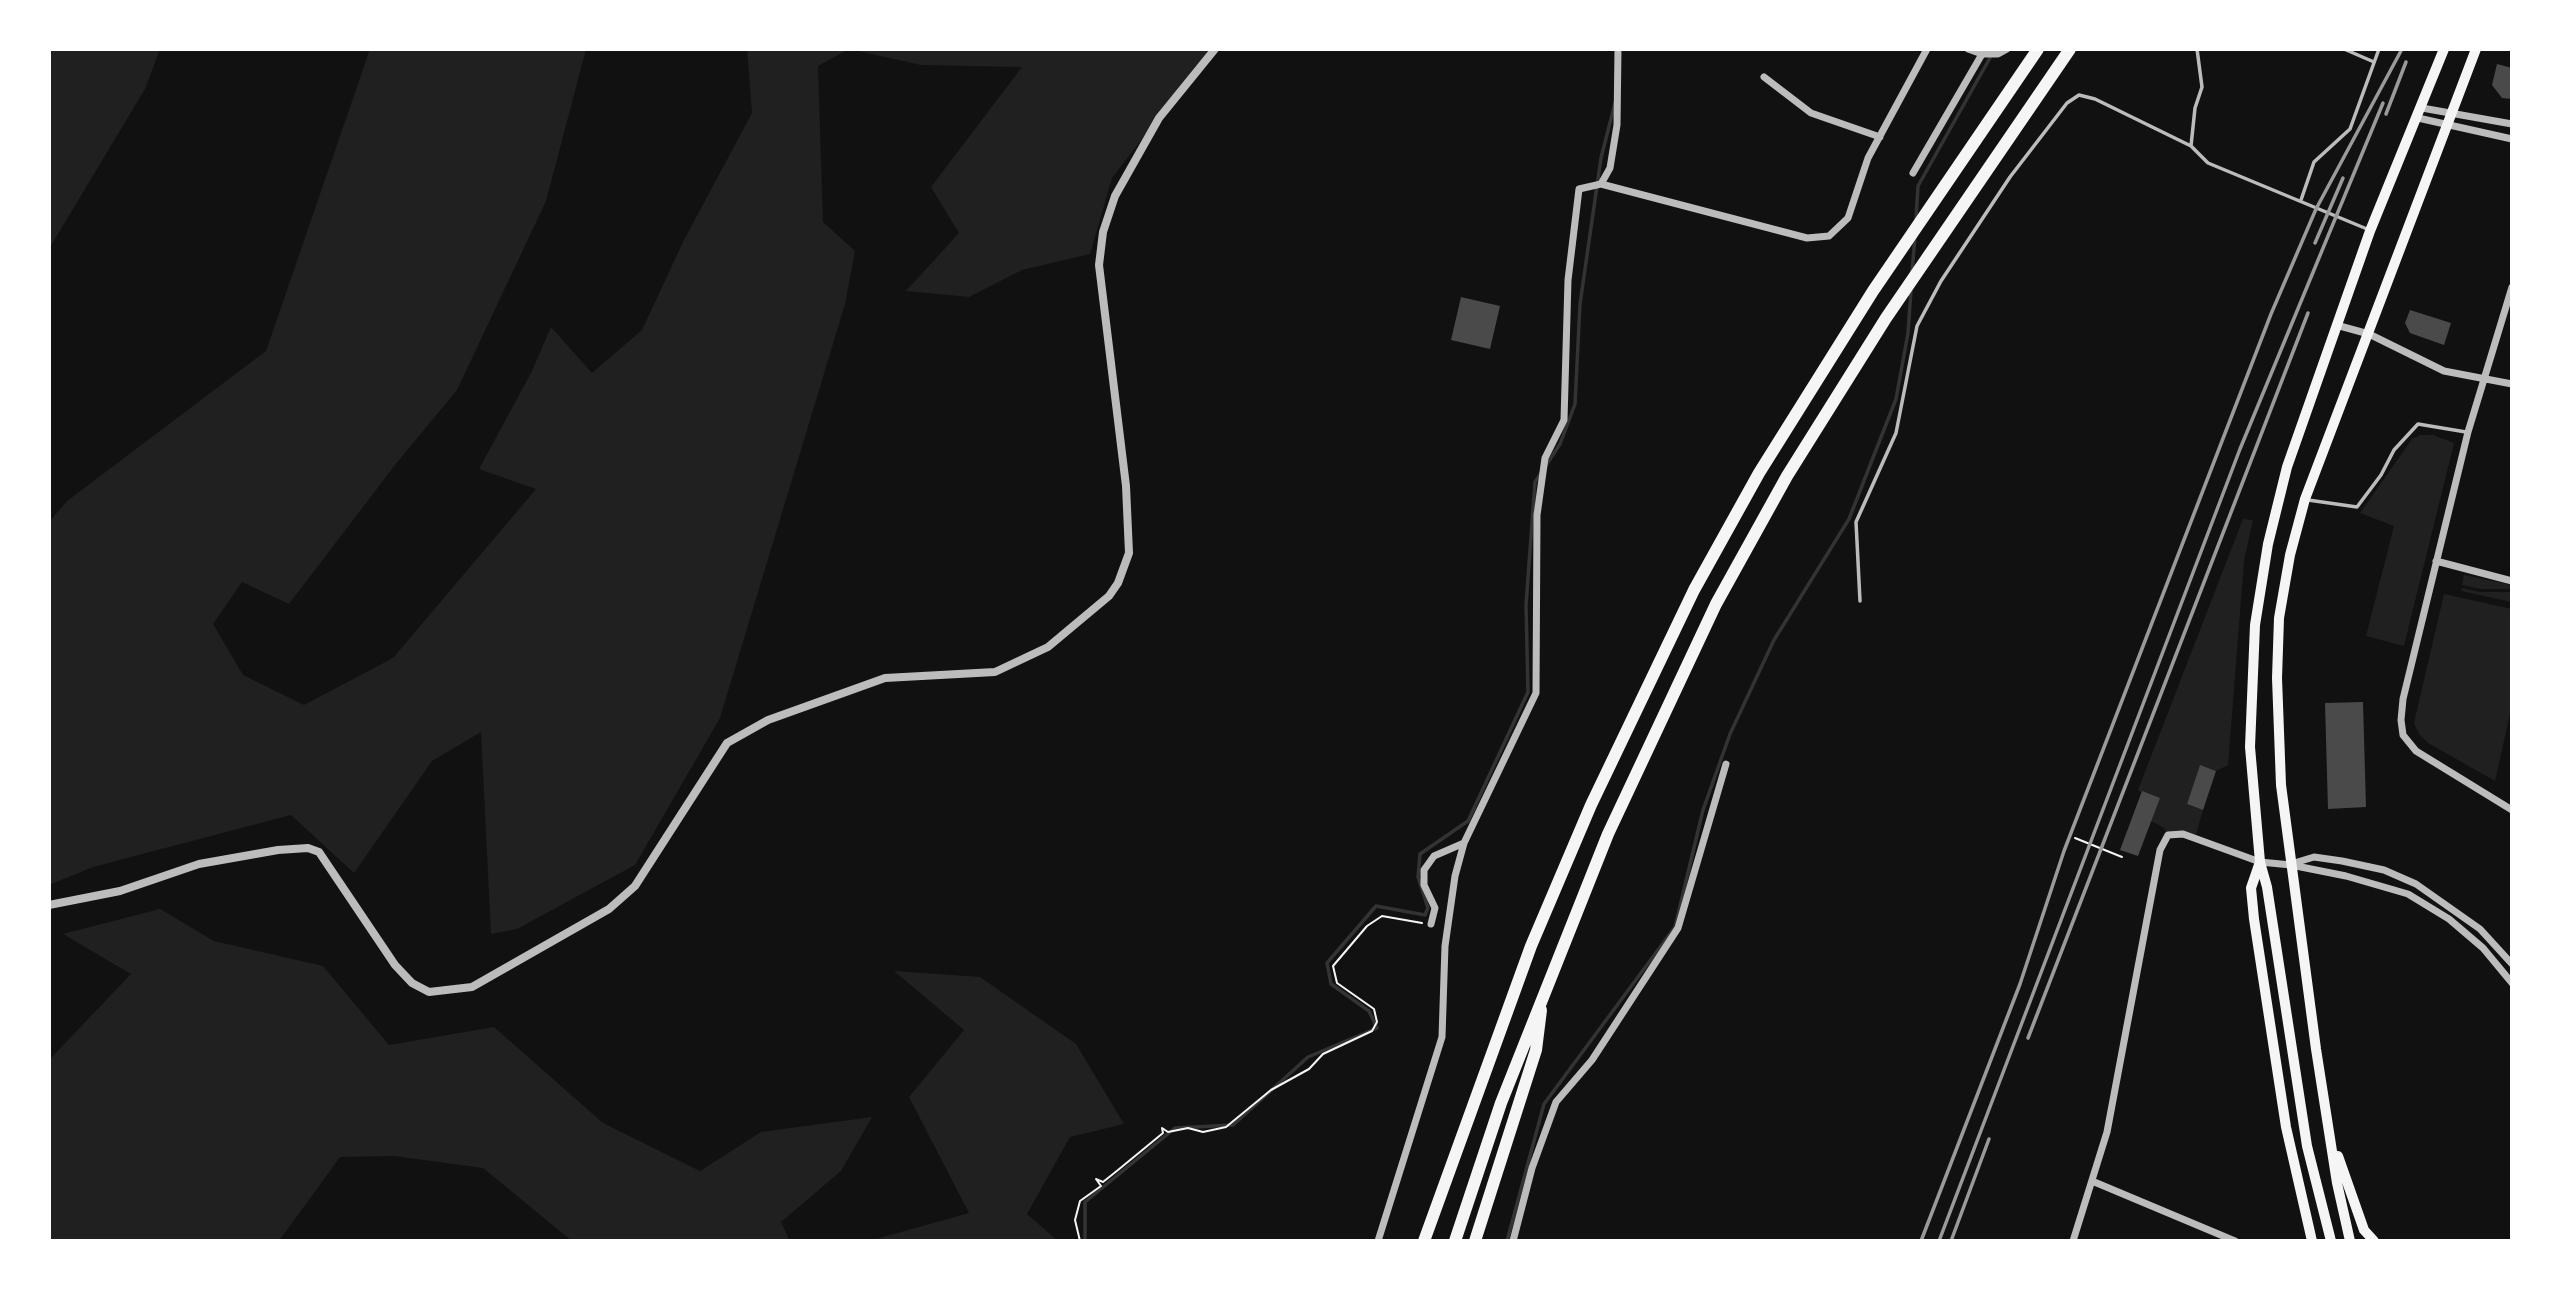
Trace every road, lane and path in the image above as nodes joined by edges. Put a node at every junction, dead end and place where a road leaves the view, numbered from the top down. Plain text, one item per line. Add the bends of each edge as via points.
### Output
1 (1215, 49) edge
2 (1618, 49) edge
3 (1927, 49) edge
4 (1968, 49) edge
5 (2007, 49) edge
6 (2038, 49) edge
7 (2070, 49) edge
8 (2197, 49) edge
9 (2344, 49) edge
10 (2379, 49) edge
11 (2444, 49) edge
12 (2476, 49) edge
13 (1983, 52) edge
14 (2374, 62) junction
15 (1764, 78) dead end
16 (2452, 112) junction
17 (2420, 113) junction
18 (2512, 124) edge
19 (2447, 125) junction
20 (1880, 137) junction
21 (2512, 139) edge
22 (2191, 146) junction
23 (1913, 173) dead end
24 (1597, 184) junction
25 (2301, 201) junction
26 (2370, 231) junction
27 (2512, 287) edge
28 (2335, 325) junction
29 (2370, 334) junction
30 (2482, 380) junction
31 (2512, 384) edge
32 (2468, 432) junction
33 (2305, 499) junction
34 (2436, 561) junction
35 (2512, 580) edge
36 (1860, 601) dead end
37 (1726, 764) dead end
38 (2512, 810) edge
39 (2075, 838) dead end
40 (1464, 843) junction
41 (2122, 857) dead end
42 (2260, 862) junction
43 (2291, 864) junction
44 (49, 905) edge
45 (1431, 924) joint
46 (2512, 964) edge
47 (2512, 983) edge
48 (1541, 997) junction
49 (2330, 1134) junction
50 (2092, 1181) junction
51 (1080, 1241) edge
52 (1378, 1241) edge
53 (1424, 1241) edge
54 (1455, 1241) edge
55 (1475, 1241) edge
56 (1513, 1241) edge
57 (2073, 1241) edge
58 (2235, 1241) edge
59 (2312, 1241) edge
60 (2331, 1241) edge
61 (2350, 1241) edge
62 (2374, 1241) edge

1 - 44 street via 1159,118 1115,196 1103,232 1099,265 1126,486 1129,553 1109,596 1048,647 995,672 885,678 768,720 727,743 635,886 609,909 472,987 429,992 412,983 319,852 308,848 199,864 120,891
2 - 24 street via 1617,125 1610,168
3 - 20 street
4 - 13 street
5 - 13 street via 1998,54
6 - 53 highway via 1873,290 1759,473 1694,590 1591,805 1531,946
7 - 48 highway via 1886,318 1787,476 1716,604 1608,834
8 - 22 lane via 2202,87
9 - 14 lane
10 - 14 lane
11 - 17 main road
12 - 16 main road
13 - 23 street
14 - 25 lane via 2350,129 2314,162
15 - 20 street via 1811,113
16 - 17 street
16 - 18 street
16 - 19 main road
17 - 19 street
17 - 26 main road
19 - 21 street
19 - 29 main road
20 - 24 street via 1848,218 1829,236 1807,237
22 - 25 lane via 2208,163
22 - 36 lane via 2079,95 2067,103 2010,177 1917,326 1896,433 1856,523
24 - 40 street via 1579,188 1569,280 1564,420 1545,458 1539,504 1536,694
25 - 26 lane
26 - 28 main road
27 - 30 street
28 - 29 street
28 - 42 main road via 2287,467 2259,595 2250,747
29 - 30 street via 2444,371
29 - 33 main road
30 - 31 street
30 - 32 street
32 - 33 lane via 2418,424 2394,450 2357,507
32 - 34 street
33 - 43 main road via 2290,555 2278,642 2281,785
34 - 35 street
34 - 38 street via 2403,699 2403,735 2416,751
37 - 56 street via 1678,928 1591,1060 1556,1102
39 - 41 path
40 - 45 street via 1434,856 1424,870 1424,884 1435,908
40 - 52 street via 1445,946 1442,1037
42 - 43 street
42 - 50 street via 2183,834 2168,835 2163,841 2107,1132
42 - 59 main road via 2251,888 2254,919 2286,1127
42 - 60 main road via 2307,1146
43 - 46 street via 2314,857 2342,861 2384,870 2416,884 2480,929
43 - 47 street via 2408,894 2449,919 2483,948
43 - 49 main road
45 - 51 path via 1386,915 1367,926 1332,970 1343,990 1374,1009 1377,1022 1372,1031 1323,1054 1309,1069 1271,1090 1226,1127 1203,1132 1162,1128 1163,1133 1118,1170 1102,1182 1096,1180 1101,1186 1080,1201 1075,1220
48 - 54 highway
48 - 55 highway via 1536,1050
49 - 61 main road
49 - 62 main road via 2364,1230
50 - 57 street
50 - 58 street

